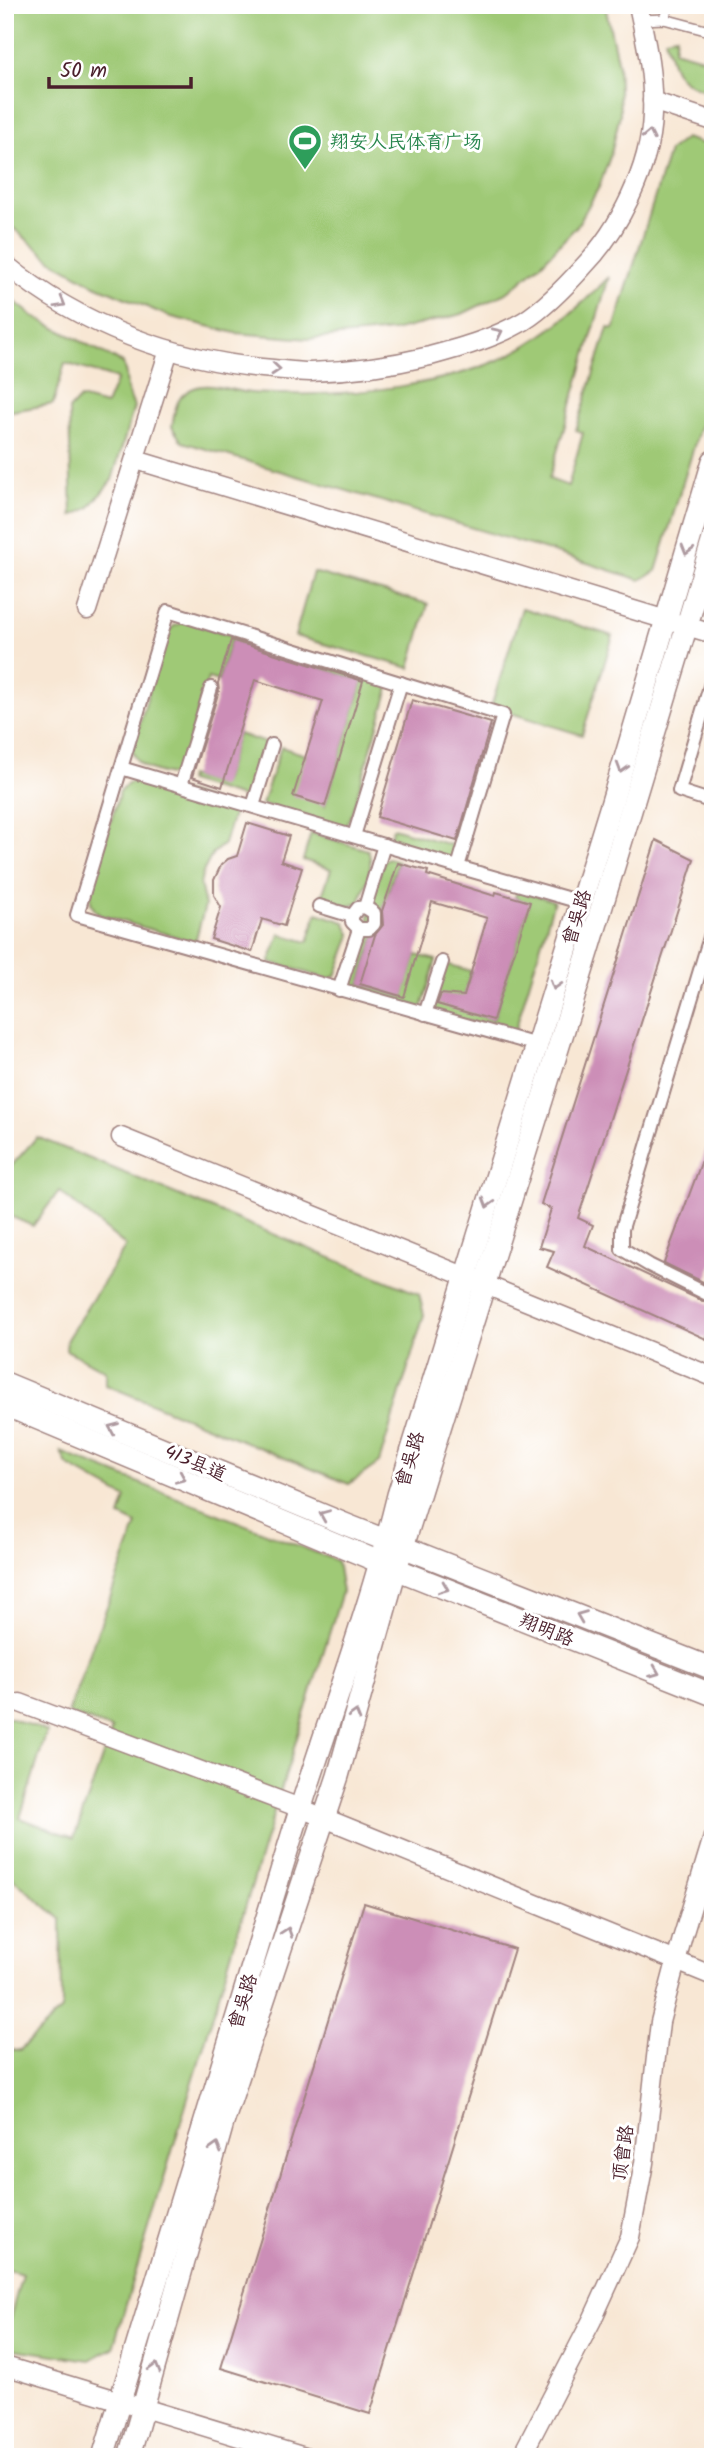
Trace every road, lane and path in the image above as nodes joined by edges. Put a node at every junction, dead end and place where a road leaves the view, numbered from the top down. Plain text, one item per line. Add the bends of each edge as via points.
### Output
1 (668, 5) edge
2 (640, 12) edge
3 (664, 19) junction
4 (713, 32) edge
5 (652, 100) junction
6 (713, 121) edge
7 (5, 264) edge
8 (169, 350) junction
9 (136, 460) junction
10 (713, 461) edge
11 (713, 539) edge
12 (86, 610) dead end
13 (676, 623) junction
14 (713, 634) edge
15 (713, 676) edge
16 (401, 683) junction
17 (211, 688) dead end
18 (272, 745) dead end
19 (121, 768) junction
20 (181, 785) junction
21 (713, 802) edge
22 (253, 806) junction
23 (354, 836) junction
24 (384, 845) junction
25 (458, 867) junction
26 (580, 902) junction
27 (319, 906) dead end
28 (365, 906) junction
29 (352, 916) junction
30 (713, 927) edge
31 (359, 929) junction
32 (442, 962) dead end
33 (339, 990) junction
34 (425, 1014) junction
35 (537, 1045) junction
36 (121, 1137) dead end
37 (475, 1281) junction
38 (713, 1297) edge
39 (713, 1377) edge
40 (5, 1383) edge
41 (5, 1405) edge
42 (395, 1542) junction
43 (388, 1566) junction
44 (713, 1669) edge
45 (713, 1695) edge
46 (20, 1703) dead end
47 (300, 1808) junction
48 (324, 1818) junction
49 (713, 1837) edge
50 (676, 1961) junction
51 (713, 1976) edge
52 (5, 2366) edge
53 (120, 2401) junction
54 (143, 2408) junction
55 (103, 2457) edge
56 (130, 2457) edge
57 (304, 2457) edge
58 (521, 2457) edge

1 - 3 lane
2 - 3 lane
2 - 5 street via 651,60
3 - 4 lane
5 - 6 street
8 -> 5 street via 229,365 309,372 399,363 473,345 526,320 604,246 643,163
7 -> 8 street via 80,314
8 - 9 street
9 - 12 street
9 - 13 street
10 -> 13 street, 曾吴路
11 - 13 street, 曾吴路
13 - 14 street
13 -> 26 street, 曾吴路
13 - 37 street, 曾吴路
15 - 21 street via 678,791
16 - 19 street via 168,611
16 - 23 street
16 - 25 street via 503,715
17 - 20 street
18 - 22 street
19 - 20 street
19 - 33 street via 77,915
20 - 22 street
22 - 23 street
23 - 24 street
24 - 25 street
24 - 28 street
25 - 26 street
26 -> 35 street, 曾吴路
27 - 29 street
28 - 29 street
28 - 31 street via 376,919 369,929
29 - 31 street
30 - 38 street via 622,1230 622,1249
31 - 33 street
32 - 34 street
33 - 34 street
34 - 35 street
35 -> 37 street, 曾吴路
36 - 37 street
37 - 39 street
37 - 42 street, 曾吴路
42 -> 40 street, 413县道
41 -> 43 street, 413县道
42 - 43 street, 曾吴路
44 -> 42 street, 翔明路
43 -> 45 street, 翔明路
43 - 47 street, 曾吴路
48 -> 43 street, 曾吴路
46 - 47 street
47 - 48 street
47 - 53 street, 曾吴路
48 - 50 street
54 -> 48 street, 曾吴路 via 223,2123
49 - 50 street, 顶曾路
50 - 51 street
50 - 58 street, 顶曾路 via 660,2022 644,2163 629,2237
52 - 53 street
53 - 54 street
53 - 55 street, 曾吴路
54 - 56 street, 曾吴路
54 - 57 street

